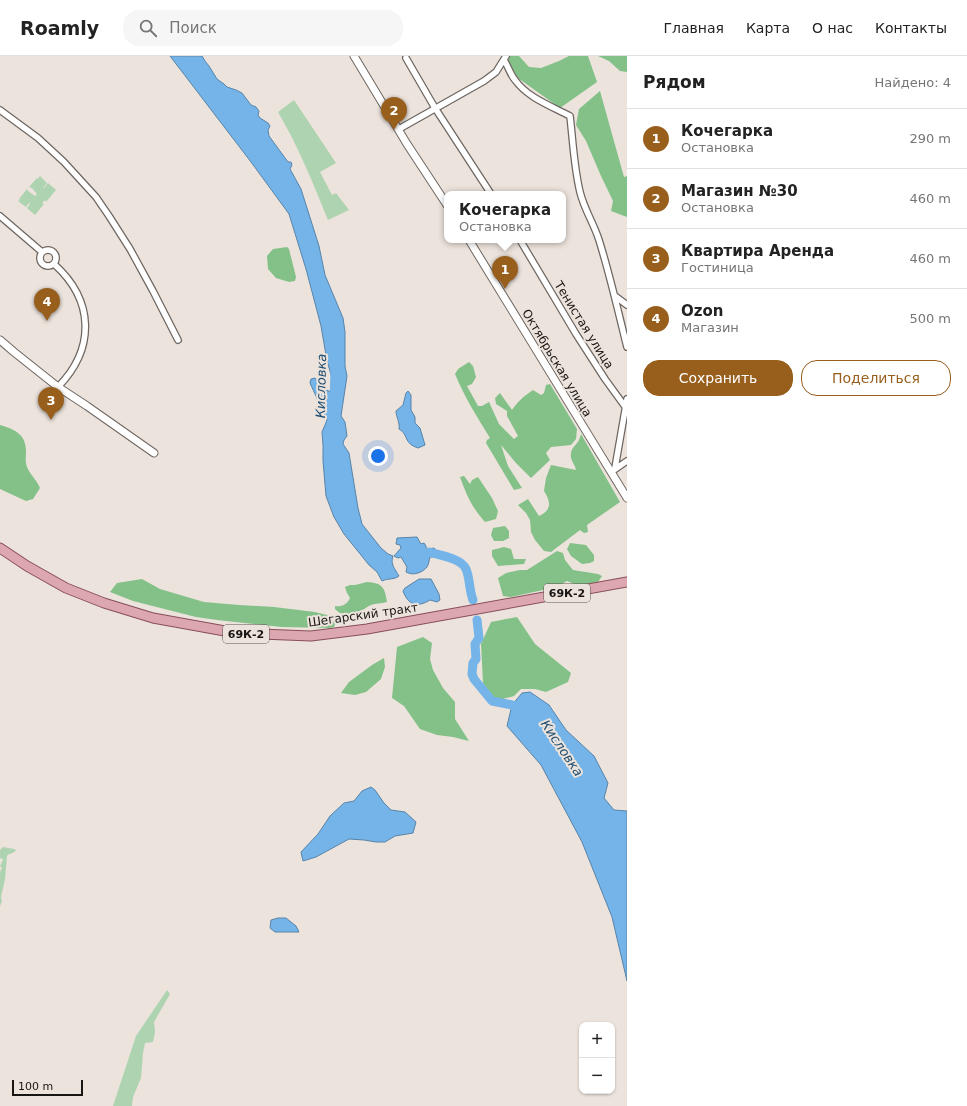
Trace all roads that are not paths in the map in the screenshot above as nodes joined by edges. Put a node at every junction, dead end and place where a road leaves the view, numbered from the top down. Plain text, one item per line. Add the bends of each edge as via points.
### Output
1 (354, 56) edge
2 (406, 58) dead end
3 (505, 58) edge
4 (436, 108) junction
5 (0, 110) edge
6 (399, 129) junction
7 (489, 191) edge
8 (444, 201) edge
9 (0, 216) edge
10 (471, 243) edge
11 (522, 243) edge
12 (42, 252) junction
13 (54, 264) junction
14 (615, 296) junction
15 (627, 305) edge
16 (0, 340) edge
17 (178, 340) dead end
18 (627, 347) edge
19 (58, 387) junction
20 (627, 399) edge
21 (626, 408) junction
22 (154, 453) dead end
23 (627, 461) edge
24 (613, 470) junction
25 (627, 498) edge
26 (0, 548) edge
27 (627, 582) edge

1 - 6 street
2 - 4 street
3 - 4 street via 496,72 484,81
3 - 14 street via 514,79 525,90 570,116 580,193 598,239
4 - 6 street
4 - 7 street
5 - 17 street via 38,138 98,200 130,249
6 - 8 street
9 - 12 street
10 - 24 street, Октябрьская улица
11 - 21 street, Тенистая улица via 576,334
12 - 13 street via 41,263 49,266
12 - 13 street via 54,252
13 - 19 street via 77,292 84,313 85,330 78,360
14 - 15 street
14 - 18 street
16 - 19 street
19 - 22 street
20 - 21 street
21 - 24 street
23 - 24 street
24 - 25 street, Октябрьская улица
26 - 27 main road, Шегарский тракт / 69К-2 via 66,588 104,603 153,618 236,633 311,636 387,626

